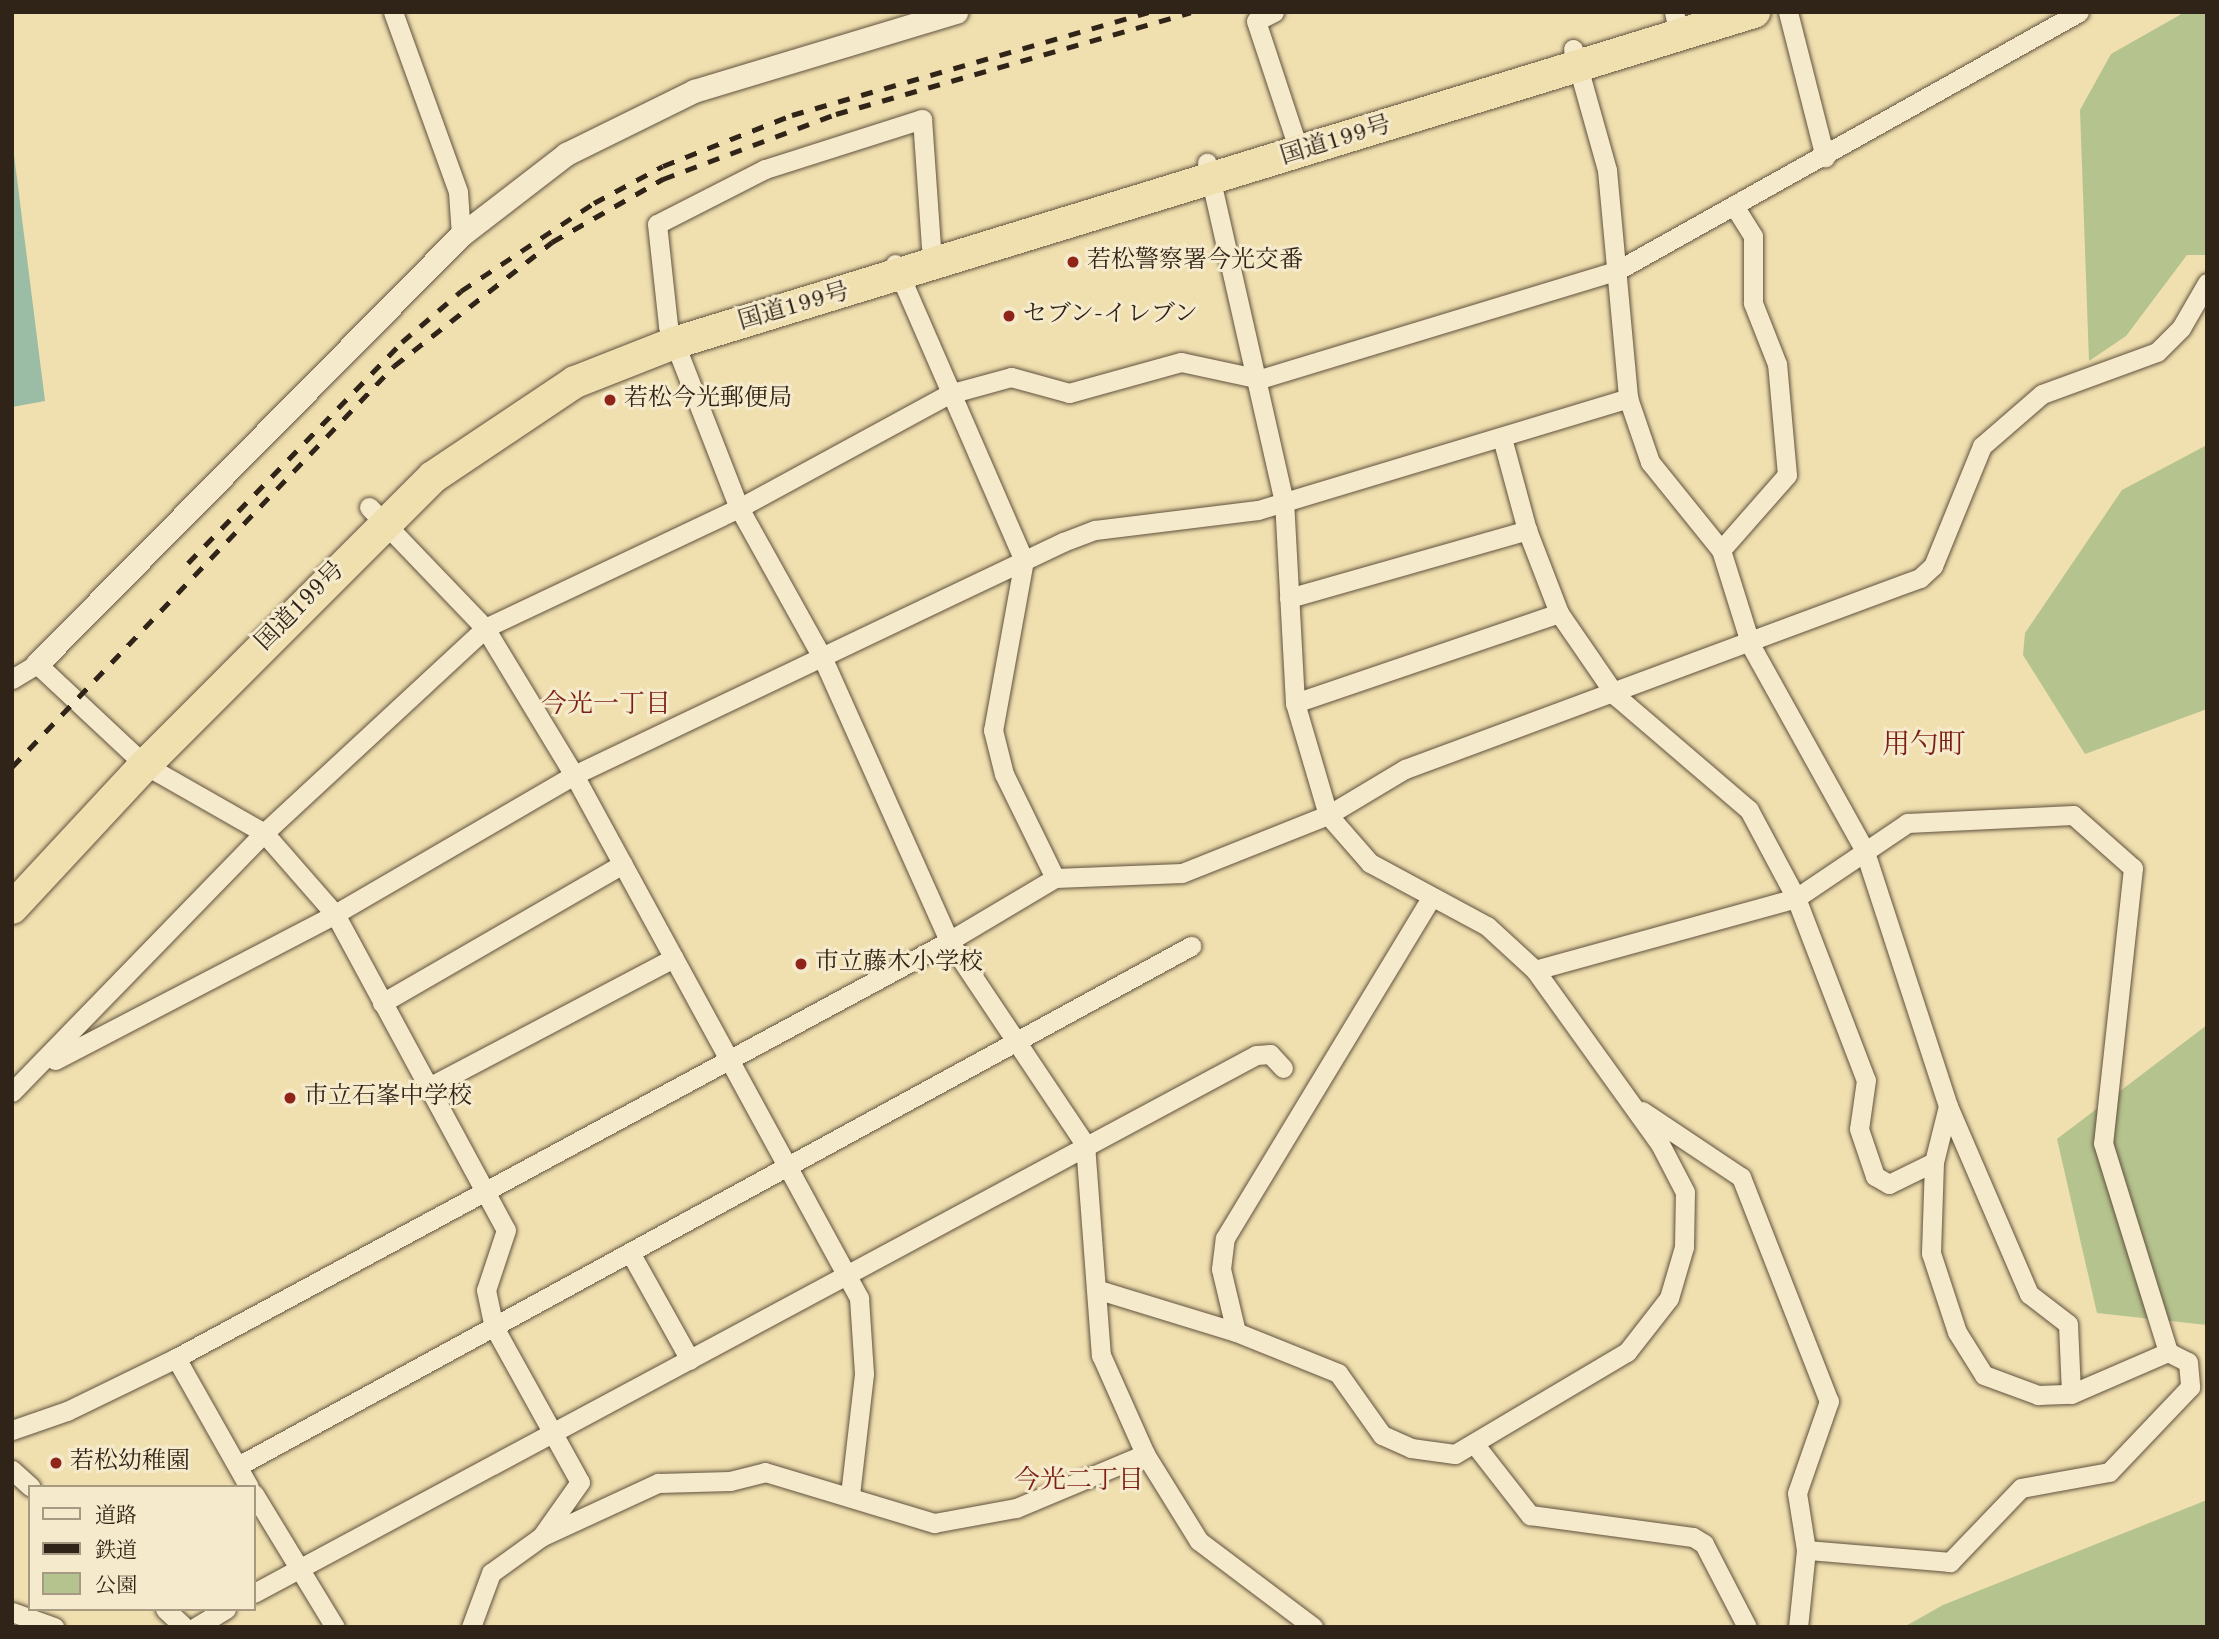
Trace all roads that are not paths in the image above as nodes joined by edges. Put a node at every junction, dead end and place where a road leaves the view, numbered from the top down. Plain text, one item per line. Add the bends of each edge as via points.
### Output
1 (393, 12) edge
2 (957, 12) edge
3 (1274, 12) edge
4 (1754, 12) edge
5 (1788, 12) edge
6 (2079, 12) edge
7 (1683, 15) edge
8 (1576, 59) junction
9 (1294, 136) junction
10 (1825, 157) junction
11 (1209, 172) junction
12 (1735, 206) junction
13 (461, 235) junction
14 (931, 247) junction
15 (897, 269) junction
16 (1618, 270) junction
17 (2207, 283) edge
18 (671, 334) junction
19 (1260, 379) junction
20 (949, 394) junction
21 (1628, 398) junction
22 (1502, 438) junction
23 (1284, 502) junction
24 (739, 508) junction
25 (377, 514) junction
26 (1527, 530) junction
27 (1721, 550) junction
28 (1024, 560) junction
29 (1289, 598) junction
30 (1559, 612) junction
31 (485, 628) junction
32 (1751, 646) junction
33 (823, 659) junction
34 (37, 664) junction
35 (12, 678) edge
36 (1616, 696) junction
37 (1295, 703) junction
38 (138, 757) junction
39 (575, 775) junction
40 (1328, 815) junction
41 (264, 833) junction
42 (1864, 849) junction
43 (623, 864) junction
44 (12, 878) edge
45 (1055, 878) junction
46 (1797, 898) junction
47 (1430, 899) junction
48 (12, 908) edge
49 (335, 914) junction
50 (949, 942) junction
51 (1191, 946) dead end
52 (674, 958) junction
53 (1535, 970) junction
54 (382, 1003) junction
55 (1018, 1041) junction
56 (729, 1060) junction
57 (1283, 1068) dead end
58 (36, 1070) junction
59 (427, 1088) junction
60 (12, 1092) edge
61 (1632, 1104) junction
62 (1948, 1106) junction
63 (1085, 1144) junction
64 (1934, 1163) junction
65 (788, 1170) junction
66 (482, 1192) junction
67 (631, 1254) junction
68 (844, 1274) junction
69 (1099, 1290) junction
70 (494, 1327) junction
71 (1236, 1332) junction
72 (2168, 1352) junction
73 (176, 1359) junction
74 (690, 1360) junction
75 (2071, 1394) junction
76 (12, 1430) edge
77 (555, 1435) junction
78 (1476, 1446) junction
79 (1145, 1454) junction
80 (238, 1466) junction
81 (12, 1470) edge
82 (29, 1485) edge
83 (248, 1485) edge
84 (850, 1495) junction
85 (256, 1498) edge
86 (541, 1537) junction
87 (1806, 1549) junction
88 (296, 1568) junction
89 (256, 1592) edge
90 (167, 1611) edge
91 (223, 1611) edge
92 (12, 1612) edge
93 (54, 1627) edge
94 (184, 1627) edge
95 (196, 1627) edge
96 (335, 1627) edge
97 (471, 1627) edge
98 (1313, 1627) edge
99 (1747, 1627) edge
100 (1798, 1627) edge

1 - 13 street via 458,192
2 - 13 street via 694,91 635,116 566,154
3 - 9 street via 1256,21
4 - 8 highway, 国道199号
5 - 10 street
6 - 10 street
7 - 8 highway, 国道199号
8 - 9 highway, 国道199号
8 - 11 highway, 国道199号
8 - 16 street via 1607,170
9 - 11 highway, 国道199号
10 - 12 street
11 - 14 highway, 国道199号
11 - 15 highway, 国道199号
11 - 19 street
12 - 16 street
12 - 27 street via 1753,236 1753,303 1777,364 1787,475
13 - 34 street
14 - 15 highway, 国道199号
14 - 18 street via 922,119 765,169 657,224
15 - 18 highway, 国道199号
15 - 20 street
16 - 19 street
16 - 21 street
17 - 32 street via 2181,328 2157,352 2042,394 1982,446 1929,574
18 - 24 street
18 - 25 highway, 国道199号 via 567,362 510,394 419,460
19 - 20 street via 1181,362 1069,393 1011,377
19 - 23 street
20 - 24 street
20 - 28 street
21 - 22 street
21 - 27 street via 1650,462
22 - 23 street
22 - 26 street
23 - 28 street via 1095,530
23 - 29 street
24 - 31 street
24 - 33 street
25 - 31 street
25 - 38 highway, 国道199号
26 - 29 street
26 - 30 street
27 - 32 street
28 - 33 street
28 - 45 street via 993,730 1004,774
29 - 37 street
30 - 36 street
30 - 37 street
31 - 39 street
31 - 41 street
32 - 36 street
32 - 42 street
33 - 39 street
33 - 50 street
34 - 35 street
34 - 38 street
36 - 40 street via 1405,769
36 - 46 street via 1749,810
37 - 40 street
38 - 41 street
38 - 44 highway, 国道199号
38 - 48 highway, 国道199号
39 - 43 street
39 - 49 street
40 - 45 street via 1182,873
40 - 47 street via 1370,863
41 - 49 street
41 - 58 street
42 - 46 street
42 - 62 street
42 - 72 street via 1907,823 2055,813 2073,816 2133,868 2103,1143
43 - 52 street
43 - 54 street
45 - 50 street
46 - 53 street
46 - 64 street via 1866,1080 1859,1129 1875,1175 1889,1184
47 - 53 street via 1487,926
47 - 71 street via 1225,1238 1221,1269
49 - 54 street
49 - 58 street
50 - 55 street
50 - 56 street
51 - 55 street
52 - 56 street
52 - 59 street
53 - 61 street
54 - 59 street
55 - 63 street
55 - 65 street
56 - 65 street
56 - 66 street
57 - 63 street via 1270,1054 1256,1055
58 - 60 street
59 - 66 street
61 - 78 street via 1685,1192 1684,1247 1669,1298 1627,1352
61 - 87 street via 1741,1177 1792,1300 1829,1401 1797,1493
62 - 64 street
62 - 75 street via 2029,1294 2067,1324
63 - 68 street
63 - 69 street
64 - 75 street via 1931,1254 1937,1283 1965,1345 1984,1375 2017,1390
65 - 67 street
65 - 68 street
66 - 70 street via 506,1230 486,1290
66 - 73 street
67 - 70 street
67 - 74 street
68 - 74 street
68 - 84 street via 859,1298 864,1351
69 - 71 street
69 - 79 street via 1101,1355
70 - 77 street
70 - 80 street
71 - 78 street via 1338,1373 1382,1435 1410,1448 1455,1454
72 - 75 street
72 - 87 street via 2188,1362 2190,1387 2109,1472 2021,1488 1950,1562
73 - 76 street via 68,1412
73 - 80 street
74 - 77 street
77 - 86 street via 580,1482
77 - 88 street
78 - 99 street via 1530,1515 1693,1537 1704,1544
79 - 84 street via 1016,1508 958,1522 934,1523
79 - 98 street via 1199,1541
80 - 83 street
81 - 82 street
84 - 86 street via 765,1472 730,1481 658,1483
85 - 88 street
86 - 97 street via 491,1573
87 - 100 street
88 - 89 street
88 - 96 street
90 - 94 street
91 - 95 street
92 - 93 street

